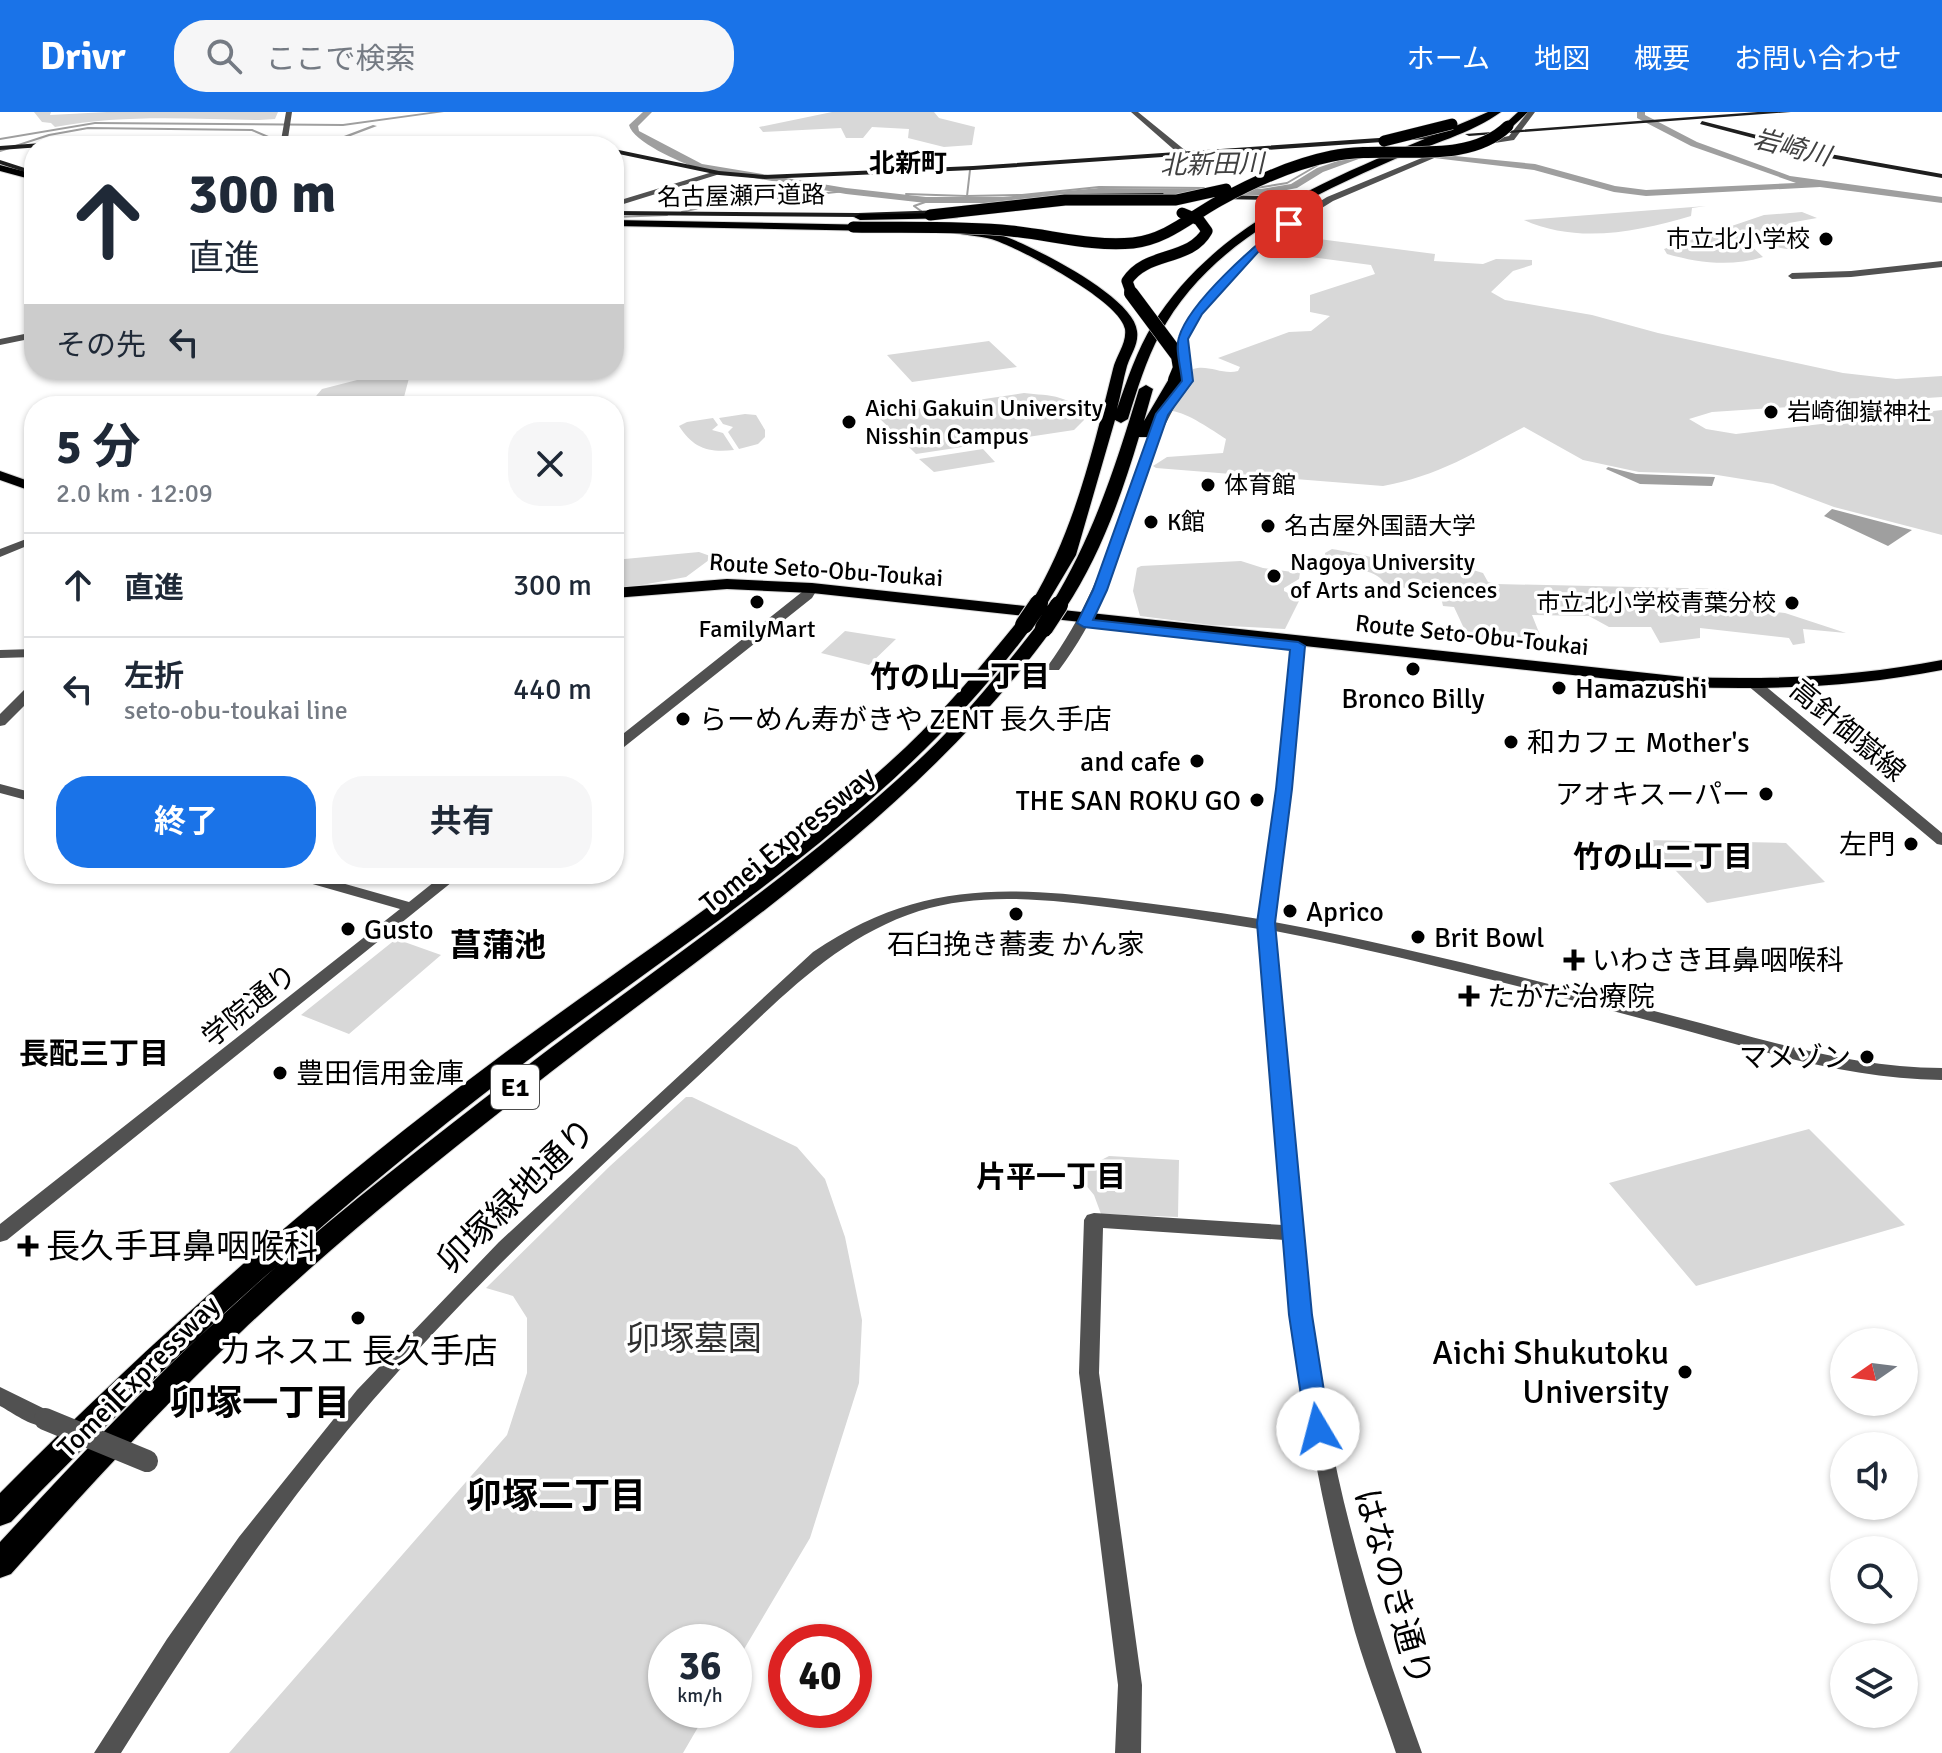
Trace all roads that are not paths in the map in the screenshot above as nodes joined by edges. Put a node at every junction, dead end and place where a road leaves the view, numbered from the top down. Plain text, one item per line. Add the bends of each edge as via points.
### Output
1 (289, 112) edge
2 (1134, 112) edge
3 (1487, 112) edge
4 (1496, 112) edge
5 (1509, 112) edge
6 (1523, 112) edge
7 (1532, 112) edge
8 (1778, 112) edge
9 (1788, 112) edge
10 (1691, 119) junction
11 (1512, 128) junction
12 (1469, 134) dead end
13 (285, 136) edge
14 (1437, 136) dead end
15 (624, 153) edge
16 (1183, 153) junction
17 (1412, 153) junction
18 (0, 162) edge
19 (0, 170) edge
20 (24, 173) edge
21 (719, 173) junction
22 (24, 175) edge
23 (1942, 176) edge
24 (1276, 198) dead end
25 (624, 202) edge
26 (869, 217) junction
27 (624, 219) edge
28 (624, 219) edge
29 (808, 221) junction
30 (853, 227) junction
31 (1942, 264) edge
32 (1792, 276) dead end
33 (24, 337) edge
34 (0, 342) edge
35 (0, 475) edge
36 (0, 482) edge
37 (24, 484) edge
38 (24, 490) edge
39 (1101, 531) junction
40 (24, 543) edge
41 (0, 553) edge
42 (1061, 568) junction
43 (810, 592) junction
44 (624, 594) edge
45 (1085, 621) junction
46 (1034, 627) junction
47 (1298, 646) junction
48 (24, 653) edge
49 (0, 654) edge
50 (1942, 665) edge
51 (1054, 667) dead end
52 (1942, 672) edge
53 (1756, 686) junction
54 (24, 698) edge
55 (0, 722) edge
56 (624, 740) edge
57 (0, 788) edge
58 (24, 795) edge
59 (1942, 841) edge
60 (329, 884) edge
61 (441, 884) edge
62 (411, 907) junction
63 (1266, 923) junction
64 (1942, 1074) edge
65 (1293, 1233) junction
66 (0, 1235) edge
67 (0, 1396) edge
68 (147, 1461) dead end
69 (0, 1513) edge
70 (0, 1564) edge
71 (107, 1753) edge
72 (1128, 1753) edge
73 (1409, 1753) edge

1 - 13 street
2 - 16 street
3 - 26 highway, bridge via 1310,155 1194,198 1065,200 951,214
4 - 17 highway, Tomei Expressway / E1
5 - 17 highway, Tomei Expressway / E1
6 - 11 highway
7 - 11 street
8 - 9 main road
8 - 10 main road
10 - 11 main road
10 - 23 main road via 1830,156
11 - 12 main road
11 - 30 highway, bridge via 1475,148 1363,149 1324,156 1235,193 1177,230 1138,242 1084,243 984,229
11 - 45 street via 1507,140 1458,147 1330,199 1274,234 1215,292 1183,339 1188,381 1162,414
14 - 16 main road
15 - 21 main road
16 - 21 main road via 764,177
17 - 39 highway, Tomei Expressway / E1 via 1271,226 1230,258 1188,304 1156,362
17 - 42 highway, Tomei Expressway / E1 via 1314,193 1258,225 1207,266 1174,302 1146,351 1100,481
18 - 20 main road
19 - 22 highway
21 - 25 street
24 - 27 main road via 1118,194 916,213
26 - 29 highway, 名古屋瀬戸道路
26 - 39 highway, bridge via 1123,204 1168,209 1199,220 1207,231 1202,241 1140,267 1127,281 1137,305 1180,355 1181,369 1142,435
28 - 29 highway, 名古屋瀬戸道路
29 - 30 highway, 名古屋瀬戸道路
30 - 42 highway, bridge via 956,230 1006,240 1099,293 1125,316 1130,344
31 - 32 street
33 - 34 street
35 - 37 main road
36 - 38 main road
39 - 46 highway, Tomei Expressway / E1, bridge via 1059,605
40 - 41 street
42 - 46 highway, Tomei Expressway / E1, bridge via 1039,603
43 - 44 main road via 722,589
43 - 45 main road
43 - 56 street
45 - 47 main road
45 - 51 street
45 - 53 main road, Route Seto-Obu-Toukai
46 - 69 highway, Tomei Expressway / E1 via 865,792 336,1197 200,1316
46 - 70 highway, Tomei Expressway / E1 via 977,711 887,798 745,915 440,1146 266,1292 163,1390
47 - 53 main road via 1650,684
47 - 63 street, はなのき通り
48 - 49 street
50 - 53 main road, Route Seto-Obu-Toukai
52 - 53 main road via 1851,684
53 - 59 street, 高針御嶽線
54 - 55 street
57 - 58 street
60 - 62 street
61 - 62 street, 学院通り
62 - 66 street, 学院通り
63 - 64 street, 卯塚緑地通り via 1845,1068
63 - 65 street, はなのき通り
63 - 71 street, 卯塚緑地通り via 1031,894 950,899 873,922 819,956 532,1220 404,1351 269,1515 186,1628
65 - 72 street via 1094,1220 1089,1373 1130,1685
65 - 73 street, はなのき通り via 1318,1429 1362,1616
67 - 68 street, bridge

